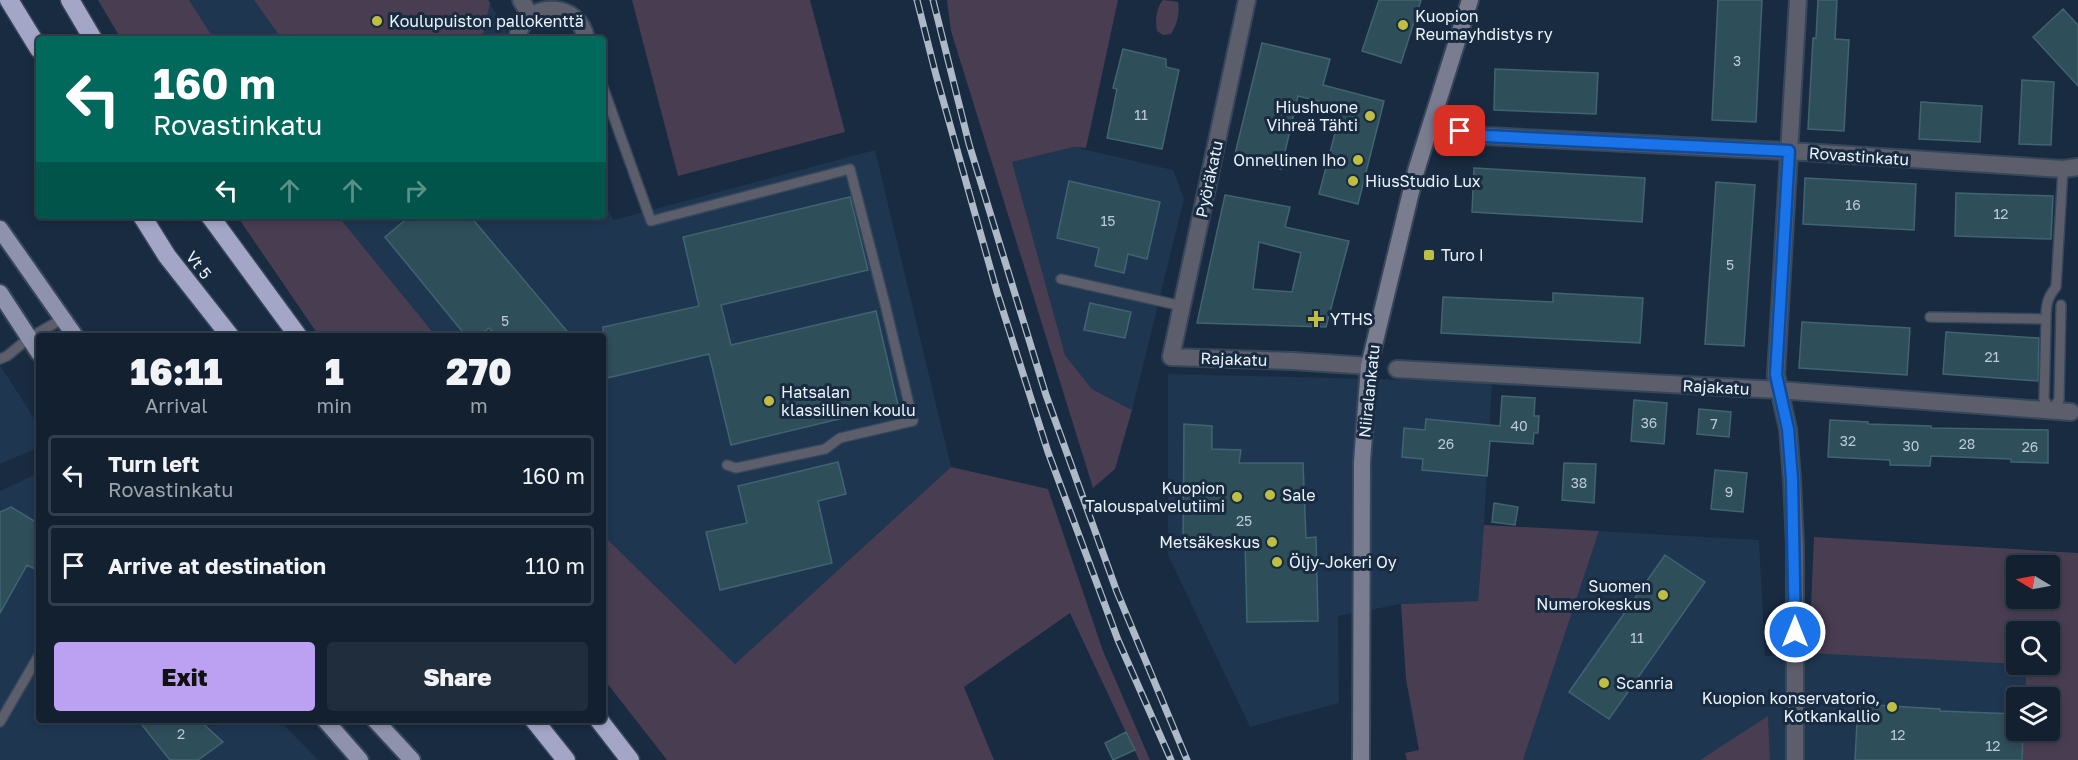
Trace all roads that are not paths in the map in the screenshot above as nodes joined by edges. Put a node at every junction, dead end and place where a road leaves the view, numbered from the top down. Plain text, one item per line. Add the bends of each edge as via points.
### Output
1 (9, 0) edge
2 (70, 0) edge
3 (521, 0) edge
4 (1247, 0) edge
5 (1470, 0) edge
6 (1798, 0) edge
7 (530, 15) junction
8 (91, 36) edge
9 (518, 36) edge
10 (585, 36) edge
11 (36, 44) edge
12 (606, 95) edge
13 (1460, 131) dead end
14 (1789, 151) junction
15 (2070, 168) edge
16 (144, 219) edge
17 (212, 219) edge
18 (0, 229) edge
19 (1061, 279) dead end
20 (0, 293) edge
21 (2061, 305) dead end
22 (1182, 306) junction
23 (1930, 317) dead end
24 (64, 318) junction
25 (2046, 319) junction
26 (38, 333) edge
27 (73, 333) edge
28 (228, 333) edge
29 (296, 333) edge
30 (36, 334) edge
31 (29, 338) junction
32 (36, 348) edge
33 (1171, 357) joint
34 (0, 359) edge
35 (1369, 366) junction
36 (1396, 369) dead end
37 (1778, 390) junction
38 (2050, 411) junction
39 (2071, 412) dead end
40 (727, 465) dead end
41 (36, 660) edge
42 (0, 722) edge
43 (328, 723) edge
44 (378, 723) edge
45 (536, 723) edge
46 (600, 723) edge
47 (360, 760) edge
48 (412, 760) edge
49 (566, 760) edge
50 (630, 760) edge
51 (1361, 760) edge
52 (1795, 760) edge

1 - 11 highway
2 - 8 highway
3 - 7 street
4 - 22 street, Pyöräkatu
5 - 35 main road, Niiralankatu via 1416,171
6 - 14 street
7 - 9 street
7 - 10 street via 541,10 563,11 581,25
12 - 40 lane via 651,220 850,169 913,421 840,438 825,449 736,468
13 - 14 street, Rovastinkatu via 1486,136
14 - 15 street, Rovastinkatu
14 - 37 street
15 - 25 lane via 2056,286 2048,296
16 - 28 highway, Vt 5 via 167,256
17 - 29 highway
18 - 24 main road
19 - 22 lane
20 - 31 main road
21 - 38 lane via 2059,400
22 - 33 street, Pyöräkatu
23 - 25 lane
24 - 26 lane
24 - 27 main road
25 - 38 lane via 2044,399
30 - 31 lane
31 - 32 main road
31 - 34 lane
33 - 35 street, Rajakatu
35 - 51 main road, Niiralankatu via 1362,462
36 - 37 street, Rajakatu
37 - 38 street, Rajakatu
37 - 52 street via 1788,429 1792,479
38 - 39 street, Rajakatu
41 - 42 lane
43 - 47 main road
44 - 48 main road
45 - 49 highway
46 - 50 highway

